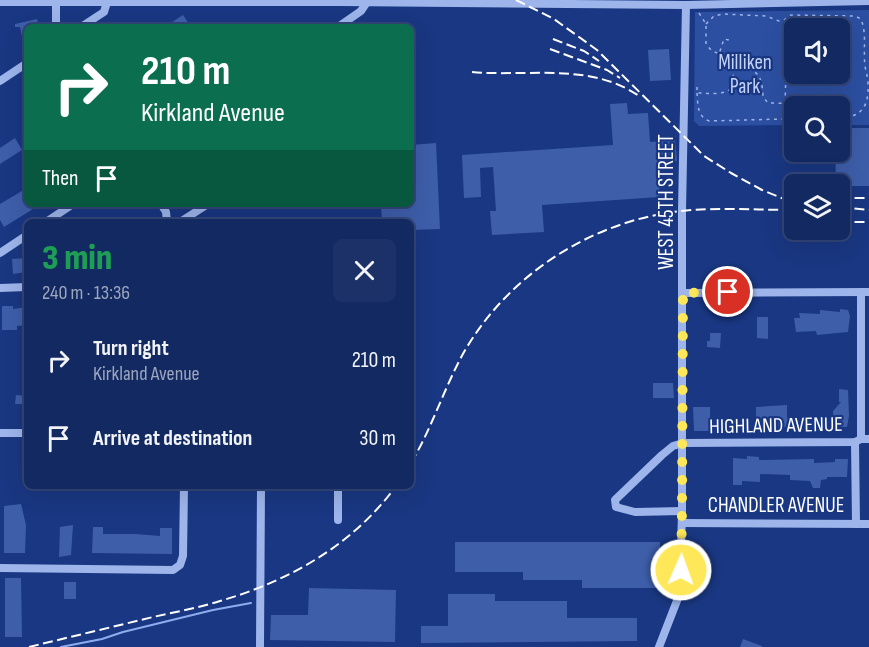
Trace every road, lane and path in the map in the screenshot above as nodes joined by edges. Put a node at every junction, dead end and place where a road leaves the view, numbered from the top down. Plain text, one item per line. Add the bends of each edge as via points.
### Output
1 (867, 0) edge
2 (56, 1) edge
3 (341, 1) edge
4 (0, 2) edge
5 (107, 2) junction
6 (367, 2) junction
7 (690, 4) junction
8 (56, 24) edge
9 (86, 24) edge
10 (342, 24) edge
11 (706, 24) junction
12 (729, 40) dead end
13 (719, 54) junction
14 (24, 65) edge
15 (734, 67) junction
16 (0, 81) edge
17 (697, 87) dead end
18 (698, 93) junction
19 (784, 104) edge
20 (850, 117) edge
21 (784, 119) edge
22 (68, 207) edge
23 (203, 207) edge
24 (50, 219) edge
25 (185, 219) edge
26 (24, 237) edge
27 (0, 253) edge
28 (24, 287) edge
29 (0, 288) edge
30 (865, 292) edge
31 (683, 293) junction
32 (0, 433) edge
33 (24, 433) edge
34 (862, 440) edge
35 (683, 443) junction
36 (184, 489) edge
37 (261, 489) edge
38 (338, 489) edge
39 (682, 511) junction
40 (338, 520) dead end
41 (682, 523) junction
42 (856, 524) junction
43 (869, 524) edge
44 (0, 568) edge
45 (260, 647) edge
46 (659, 647) edge

1 - 7 street
2 - 4 street
2 - 5 street
2 - 8 street
3 - 5 street
3 - 6 street
5 - 9 street via 104,12
6 - 7 street
6 - 10 street via 362,11
7 - 11 path
7 - 31 street, WEST 45TH STREET
11 - 13 path via 706,44
11 - 20 path via 723,14 766,16 779,21 791,15 861,19 869,86 863,109
12 - 13 path via 722,40
13 - 15 path via 727,67
14 - 16 street
15 - 18 path via 730,91
15 - 19 path via 751,69 759,75 765,101
17 - 18 path
18 - 21 path via 700,114 709,122
22 - 24 street
23 - 25 street
26 - 27 street
28 - 29 street
30 - 31 street
30 - 34 street
31 - 35 street, WEST 45TH STREET
32 - 33 street
34 - 35 street, HIGHLAND AVENUE
34 - 42 street
35 - 39 street, WEST 45TH STREET
35 - 39 street via 662,455 615,500 616,507 635,512
36 - 44 street via 183,556 173,570
37 - 45 street
38 - 40 street
39 - 41 street, WEST 45TH STREET
41 - 42 street, CHANDLER AVENUE
41 - 46 street, WEST 45TH STREET via 680,593
42 - 43 street, CHANDLER AVENUE

